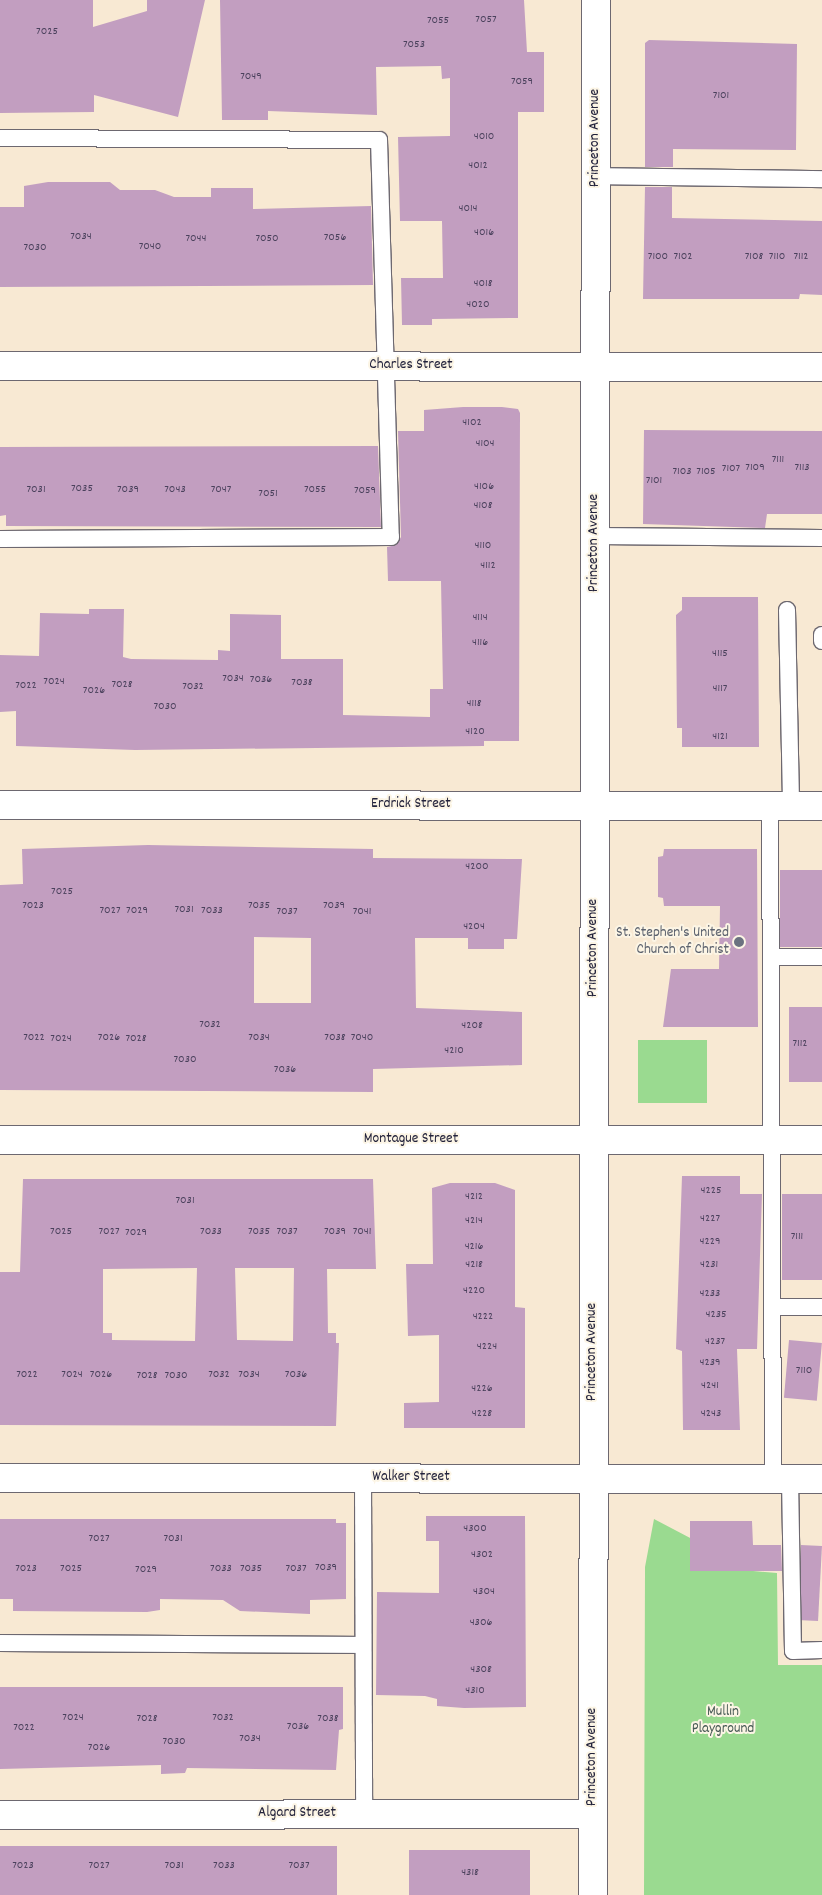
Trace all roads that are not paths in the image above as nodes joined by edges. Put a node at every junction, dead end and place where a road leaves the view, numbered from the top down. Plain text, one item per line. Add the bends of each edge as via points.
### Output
1 (596, 0) edge
2 (0, 138) edge
3 (596, 176) junction
4 (822, 179) edge
5 (0, 366) edge
6 (385, 366) junction
7 (595, 366) junction
8 (822, 367) edge
9 (596, 536) junction
10 (822, 538) edge
11 (0, 539) edge
12 (787, 610) dead end
13 (822, 635) edge
14 (822, 641) edge
15 (0, 805) edge
16 (595, 806) junction
17 (781, 806) junction
18 (822, 806) edge
19 (771, 957) junction
20 (822, 957) edge
21 (0, 1140) edge
22 (593, 1140) junction
23 (772, 1140) junction
24 (822, 1140) edge
25 (773, 1307) junction
26 (822, 1307) edge
27 (0, 1478) edge
28 (364, 1478) junction
29 (594, 1478) junction
30 (782, 1479) junction
31 (822, 1479) edge
32 (0, 1643) edge
33 (362, 1645) junction
34 (822, 1650) edge
35 (364, 1814) junction
36 (593, 1814) junction
37 (0, 1815) edge
38 (593, 1895) edge

1 - 3 street, Princeton Avenue
2 - 6 lane via 379,140
3 - 4 lane
3 - 7 street, Princeton Avenue
5 - 6 street, Charles Street
6 - 7 street, Charles Street
6 - 11 lane via 391,537
7 - 8 street, Charles Street
7 - 9 street, Princeton Avenue
9 - 10 lane
9 - 16 street, Princeton Avenue
12 - 17 lane
13 - 14 lane
15 - 16 street, Erdrick Street
16 - 17 street, Erdrick Street
16 - 22 street, Princeton Avenue
17 - 18 street, Erdrick Street
17 - 19 lane
19 - 20 lane
19 - 23 lane
21 - 22 street, Montague Street
22 - 23 street, Montague Street
22 - 29 street, Princeton Avenue
23 - 24 street, Montague Street
23 - 25 lane
25 - 26 lane
25 - 30 lane
27 - 28 street, Walker Street
28 - 29 street, Walker Street
28 - 33 lane
29 - 30 street, Walker Street
29 - 36 street, Princeton Avenue
30 - 31 street, Walker Street
30 - 34 lane via 793,1651
32 - 33 lane
33 - 35 lane
35 - 36 street, Algard Street
35 - 37 street, Algard Street
36 - 38 street, Princeton Avenue

